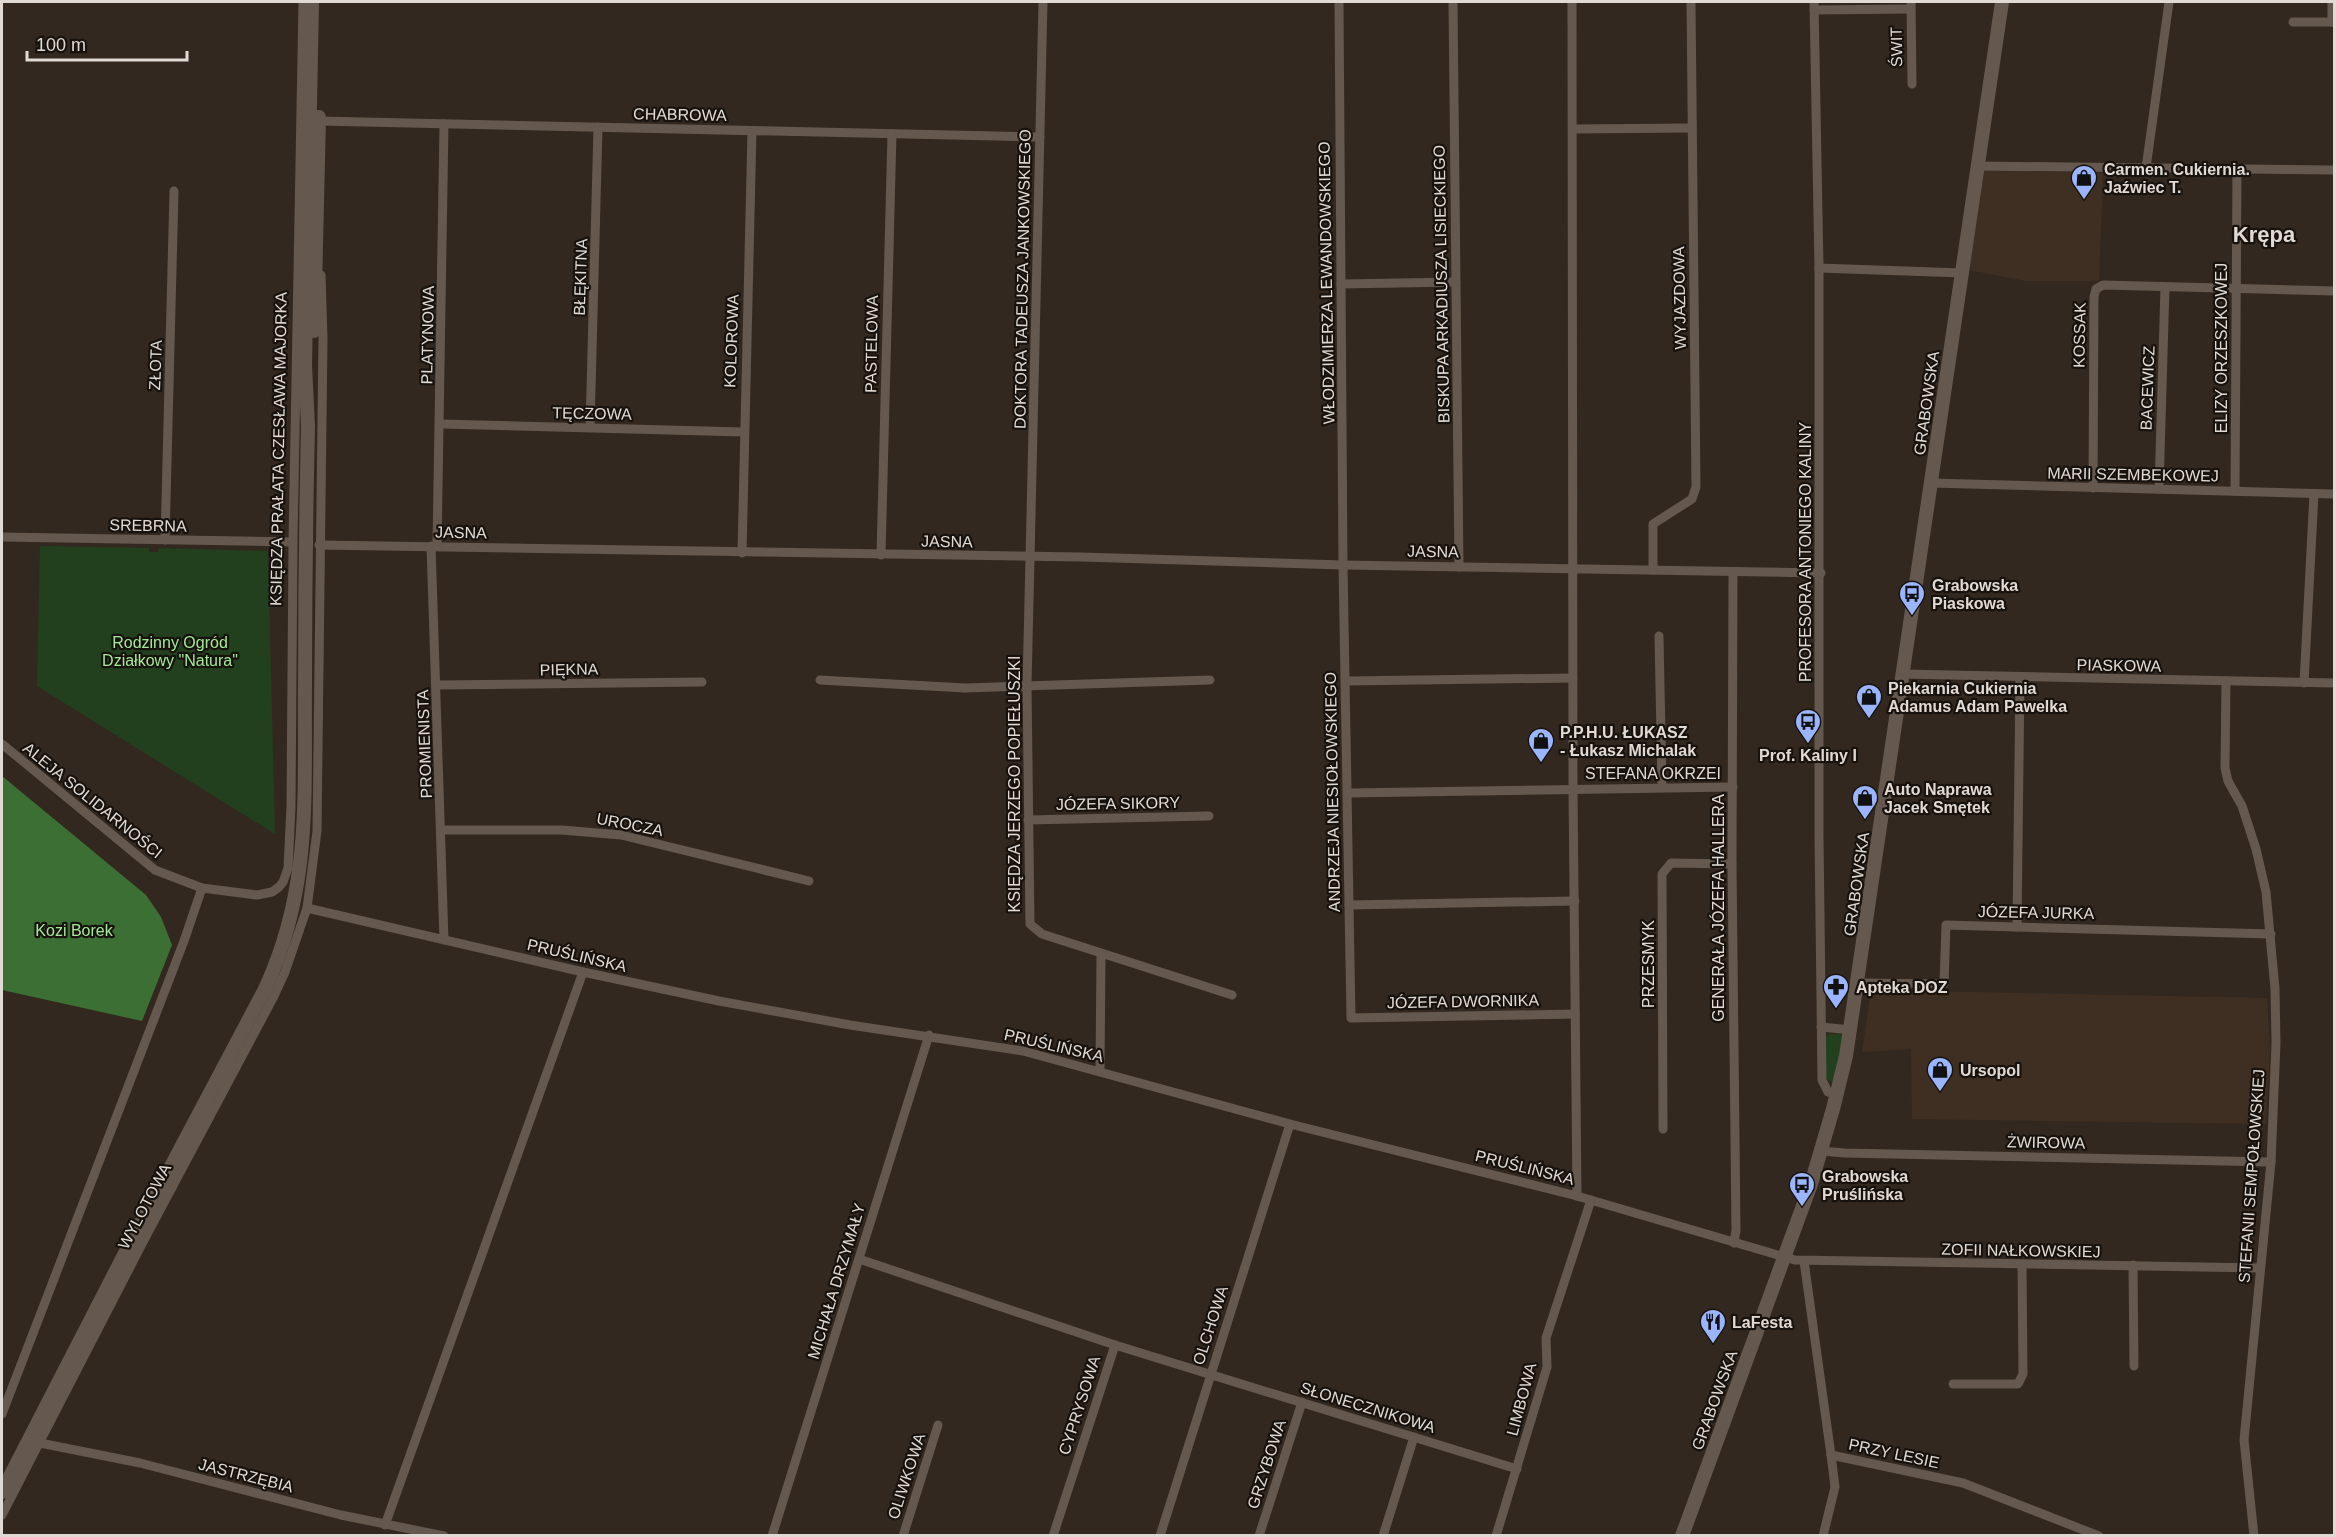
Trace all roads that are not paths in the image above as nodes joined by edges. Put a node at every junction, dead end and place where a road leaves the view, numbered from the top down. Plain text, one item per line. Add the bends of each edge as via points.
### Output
1 (303, 2) edge
2 (312, 2) edge
3 (321, 2) edge
4 (1043, 2) edge
5 (1339, 2) edge
6 (1453, 2) edge
7 (1572, 2) edge
8 (1691, 2) edge
9 (2002, 2) edge
10 (2169, 2) edge
11 (2332, 2) edge
12 (1911, 5) edge
13 (1814, 6) edge
14 (2293, 22) dead end
15 (2333, 22) edge
16 (1912, 84) dead end
17 (319, 121) junction
18 (444, 124) junction
19 (598, 127) junction
20 (1691, 128) junction
21 (1573, 129) junction
22 (752, 131) junction
23 (892, 134) junction
24 (1040, 137) junction
25 (1978, 166) junction
26 (2146, 168) junction
27 (2237, 169) junction
28 (2334, 170) edge
29 (174, 191) dead end
30 (317, 241) junction
31 (1819, 268) junction
32 (1962, 273) junction
33 (1456, 282) junction
34 (1341, 284) junction
35 (2165, 287) junction
36 (2237, 289) junction
37 (2334, 291) edge
38 (441, 424) junction
39 (308, 426) junction
40 (590, 427) junction
41 (743, 432) junction
42 (1931, 483) junction
43 (2093, 488) junction
44 (2159, 489) junction
45 (2235, 491) junction
46 (2314, 494) junction
47 (2334, 494) edge
48 (2, 537) edge
49 (165, 540) junction
50 (293, 542) junction
51 (319, 544) junction
52 (434, 546) junction
53 (742, 553) junction
54 (881, 555) junction
55 (1030, 557) junction
56 (1344, 565) junction
57 (1459, 567) junction
58 (1574, 569) junction
59 (1653, 570) junction
60 (1733, 572) junction
61 (1821, 573) junction
62 (1659, 636) dead end
63 (1903, 674) junction
64 (1573, 678) junction
65 (2020, 678) junction
66 (820, 680) dead end
67 (1210, 680) dead end
68 (1346, 681) junction
69 (2226, 681) junction
70 (702, 682) dead end
71 (2304, 683) junction
72 (2334, 683) edge
73 (437, 685) junction
74 (1027, 686) junction
75 (2, 744) edge
76 (1662, 787) junction
77 (1733, 787) junction
78 (1573, 789) junction
79 (1348, 793) junction
80 (1209, 816) dead end
81 (1028, 820) junction
82 (441, 830) junction
83 (1732, 864) junction
84 (809, 881) dead end
85 (202, 888) junction
86 (272, 892) joint
87 (297, 896) joint
88 (1575, 901) junction
89 (1349, 905) junction
90 (308, 908) junction
91 (2017, 927) junction
92 (2271, 934) junction
93 (444, 940) junction
94 (1101, 954) junction
95 (583, 972) junction
96 (1858, 983) junction
97 (1232, 995) dead end
98 (1575, 1014) junction
99 (1351, 1018) joint
100 (1821, 1027) junction
101 (1851, 1030) junction
102 (929, 1035) junction
103 (1100, 1071) junction
104 (1837, 1096) junction
105 (1290, 1124) junction
106 (1663, 1129) dead end
107 (1821, 1151) junction
108 (2271, 1162) junction
109 (1577, 1196) junction
110 (1591, 1200) junction
111 (1734, 1243) junction
112 (1784, 1258) junction
113 (859, 1259) junction
114 (1804, 1261) junction
115 (2022, 1265) junction
116 (2133, 1266) junction
117 (2259, 1268) junction
118 (1116, 1345) junction
119 (2134, 1366) dead end
120 (1210, 1374) junction
121 (1953, 1384) dead end
122 (1302, 1402) junction
123 (2, 1414) edge
124 (938, 1425) dead end
125 (1414, 1437) junction
126 (40, 1443) junction
127 (1831, 1455) junction
128 (1517, 1468) junction
129 (2, 1492) edge
130 (2, 1515) edge
131 (385, 1525) junction
132 (444, 1536) edge
133 (772, 1536) edge
134 (903, 1536) edge
135 (1053, 1536) edge
136 (1160, 1536) edge
137 (1258, 1536) edge
138 (1383, 1536) edge
139 (1496, 1536) edge
140 (1682, 1536) edge
141 (1822, 1536) edge
142 (2099, 1536) edge
143 (2254, 1536) edge

1 - 50 street, KSIĘDZA PRAŁATA CZESŁAWA MAJORKA
2 - 39 street, KSIĘDZA PRAŁATA CZESŁAWA MAJORKA via 304,365
3 - 17 street, KSIĘDZA PRAŁATA CZESŁAWA MAJORKA
4 - 24 street, DOKTORA TADEUSZA JANKOWSKIEGO
5 - 34 street, WŁODZIMIERZA LEWANDOWSKIEGO
6 - 33 street, BISKUPA ARKADIUSZA LISIECKIEGO
7 - 21 street
8 - 20 street, WYJAZDOWA
9 - 25 street, GRABOWSKA
10 - 26 street
11 - 15 street
12 - 13 street, ŚWIT
12 - 16 street, ŚWIT
13 - 31 street, PROFESORA ANTONIEGO KALINY
14 - 15 street
17 - 18 street, CHABROWA
17 - 30 street, KSIĘDZA PRAŁATA CZESŁAWA MAJORKA
18 - 19 street, CHABROWA
18 - 38 street, PLATYNOWA
19 - 22 street, CHABROWA
19 - 40 street, BŁĘKITNA
20 - 21 street
20 - 59 street, WYJAZDOWA via 1696,487 1692,499 1653,524
21 - 58 street
22 - 23 street, CHABROWA
22 - 41 street, KOLOROWA
23 - 24 street, CHABROWA
23 - 54 street, PASTELOWA
24 - 55 street, DOKTORA TADEUSZA JANKOWSKIEGO
25 - 26 street
25 - 32 street, GRABOWSKA
26 - 27 street
27 - 28 street
27 - 36 street, ELIZY ORZESZKOWEJ
29 - 49 street, ZŁOTA
30 - 39 street, KSIĘDZA PRAŁATA CZESŁAWA MAJORKA
30 - 51 street, KSIĘDZA PRAŁATA CZESŁAWA MAJORKA via 323,308
31 - 32 street
31 - 61 street, PROFESORA ANTONIEGO KALINY
32 - 42 street, GRABOWSKA
33 - 34 street
33 - 57 street, BISKUPA ARKADIUSZA LISIECKIEGO
34 - 56 street, WŁODZIMIERZA LEWANDOWSKIEGO
35 - 36 street, KOSSAK
35 - 43 street, KOSSAK via 2103,285 2096,289
35 - 44 street, BACEWICZ
36 - 37 street, KOSSAK
36 - 45 street, ELIZY ORZESZKOWEJ
38 - 40 street, TĘCZOWA
38 - 52 street, PLATYNOWA
39 - 87 street, KSIĘDZA PRAŁATA CZESŁAWA MAJORKA via 303,837
40 - 41 street, TĘCZOWA
41 - 53 street, KOLOROWA
42 - 43 street, MARII SZEMBEKOWEJ
42 - 63 street, GRABOWSKA
43 - 44 street, MARII SZEMBEKOWEJ
44 - 45 street, MARII SZEMBEKOWEJ
45 - 46 street, MARII SZEMBEKOWEJ
46 - 47 street, MARII SZEMBEKOWEJ
46 - 71 street
48 - 49 street, SREBRNA
49 - 50 street, SREBRNA
50 - 86 street, KSIĘDZA PRAŁATA CZESŁAWA MAJORKA via 290,847 285,877
51 - 52 street, JASNA
51 - 90 street, KSIĘDZA PRAŁATA CZESŁAWA MAJORKA via 317,831
52 - 53 street, JASNA
52 - 73 street, PROMIENISTA
53 - 54 street, JASNA
54 - 55 street, JASNA
55 - 56 street, JASNA
55 - 74 street, KSIĘDZA JERZEGO POPIEŁUSZKI
56 - 57 street, JASNA
56 - 68 street, ANDRZEJA NIESIOŁOWSKIEGO
57 - 58 street, JASNA
58 - 59 street, JASNA
58 - 64 street
59 - 60 street, JASNA
60 - 61 street, JASNA
60 - 77 street, GENERAŁA JÓZEFA HALLERA
61 - 100 street, PROFESORA ANTONIEGO KALINY
62 - 76 street
63 - 65 street, PIASKOWA
63 - 96 street, GRABOWSKA
64 - 68 street
64 - 78 street
65 - 69 street, PIASKOWA
65 - 91 street
66 - 74 street via 933,688
67 - 74 street
68 - 79 street, ANDRZEJA NIESIOŁOWSKIEGO
69 - 71 street, PIASKOWA
69 - 92 street, STEFANII SEMPOŁOWSKIEJ via 2225,768 2256,849
70 - 73 street, PIĘKNA
71 - 72 street, PIASKOWA
73 - 82 street, PROMIENISTA
74 - 81 street, KSIĘDZA JERZEGO POPIEŁUSZKI
75 - 85 street, ALEJA SOLIDARNOŚCI via 155,870
76 - 77 street, STEFANA OKRZEI
76 - 78 street, STEFANA OKRZEI
77 - 83 street, GENERAŁA JÓZEFA HALLERA
78 - 79 street, STEFANA OKRZEI
78 - 88 street
79 - 89 street, ANDRZEJA NIESIOŁOWSKIEGO
80 - 81 street, JÓZEFA SIKORY
81 - 94 street, KSIĘDZA JERZEGO POPIEŁUSZKI via 1030,924 1042,934
82 - 84 street, UROCZA via 562,830 621,835
82 - 93 street, PROMIENISTA
83 - 106 street, PRZESMYK via 1671,863 1662,874
83 - 111 street, GENERAŁA JÓZEFA HALLERA
85 - 86 street, ALEJA SOLIDARNOŚCI via 257,895
85 - 123 street
87 - 129 street, WYLOTOWA via 286,938 265,989
88 - 89 street
88 - 98 street
89 - 99 street, ANDRZEJA NIESIOŁOWSKIEGO
90 - 93 street, PRUŚLIŃSKA
90 - 126 street, WYLOTOWA via 273,998
91 - 92 street, JÓZEFA JURKA
91 - 96 street, JÓZEFA JURKA via 1946,925 1944,984
92 - 108 street, STEFANII SEMPOŁOWSKIEJ via 2276,1043
93 - 95 street, PRUŚLIŃSKA
94 - 97 street, KSIĘDZA JERZEGO POPIEŁUSZKI
94 - 103 street
95 - 102 street, PRUŚLIŃSKA via 782,1013
95 - 131 street
96 - 101 street, GRABOWSKA
98 - 99 street, JÓZEFA DWORNIKA
98 - 109 street
100 - 101 street
100 - 104 street, PROFESORA ANTONIEGO KALINY via 1822,1080 1828,1092
101 - 104 street, GRABOWSKA
102 - 103 street, PRUŚLIŃSKA via 1023,1051
102 - 113 street, MICHAŁA DRZYMAŁY
103 - 105 street, PRUŚLIŃSKA
104 - 107 street, GRABOWSKA
105 - 109 street, PRUŚLIŃSKA
105 - 120 street, OLCHOWA
107 - 108 street, ŻWIROWA
107 - 112 street, GRABOWSKA
108 - 117 street, STEFANII SEMPOŁOWSKIEJ
109 - 110 street, PRUŚLIŃSKA
110 - 111 street, PRUŚLIŃSKA
110 - 128 street, LIMBOWA via 1546,1338 1547,1367
111 - 112 street, PRUŚLIŃSKA
112 - 114 street, ZOFII NAŁKOWSKIEJ
112 - 140 street, GRABOWSKA
113 - 118 street
113 - 133 street, MICHAŁA DRZYMAŁY
114 - 115 street, ZOFII NAŁKOWSKIEJ
114 - 127 street, PRZY LESIE
115 - 116 street, ZOFII NAŁKOWSKIEJ
115 - 121 street via 2022,1380 2018,1384
116 - 117 street, ZOFII NAŁKOWSKIEJ
116 - 119 street
117 - 143 street, STEFANII SEMPOŁOWSKIEJ via 2244,1440
118 - 120 street, CYPRYSOWA
118 - 135 street, CYPRYSOWA
120 - 122 street, SŁONECZNIKOWA
120 - 136 street, OLCHOWA
122 - 125 street, SŁONECZNIKOWA
122 - 137 street, GRZYBOWA
124 - 134 street, OLIWKOWA
125 - 128 street, SŁONECZNIKOWA
125 - 138 street
126 - 130 street, WYLOTOWA
126 - 131 street, JASTRZĘBIA via 140,1463
127 - 141 street via 1835,1487
127 - 142 street, PRZY LESIE via 1963,1483
128 - 139 street, LIMBOWA
131 - 132 street, JASTRZĘBIA

